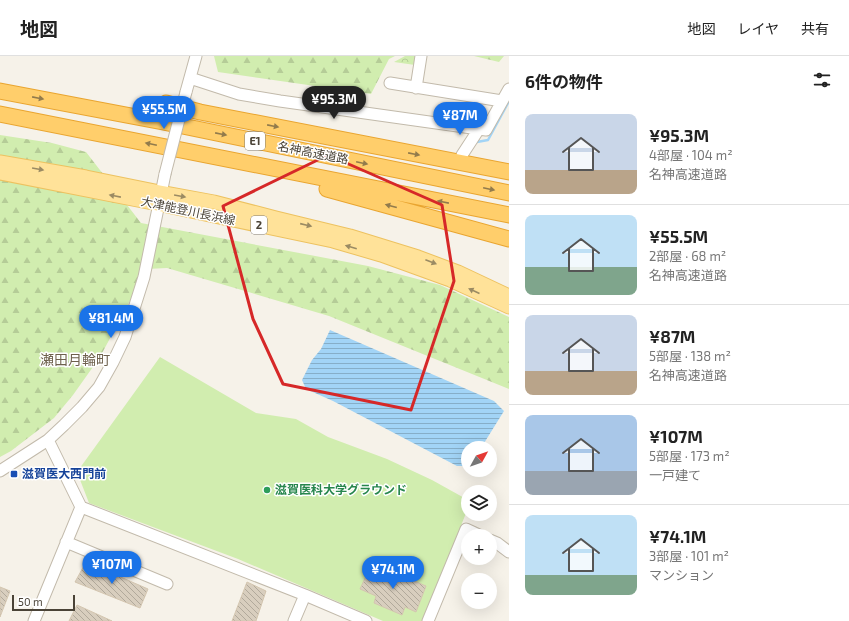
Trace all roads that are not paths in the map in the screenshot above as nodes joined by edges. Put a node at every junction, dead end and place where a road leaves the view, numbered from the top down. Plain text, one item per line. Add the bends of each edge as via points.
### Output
1 (196, 56) edge
2 (421, 56) edge
3 (190, 78) junction
4 (390, 84) dead end
5 (416, 88) junction
6 (509, 89) edge
7 (0, 91) edge
8 (502, 101) junction
9 (166, 103) dead end
10 (0, 114) edge
11 (478, 129) junction
12 (462, 155) dead end
13 (229, 160) junction
14 (0, 162) edge
15 (509, 172) edge
16 (0, 173) edge
17 (509, 193) edge
18 (159, 198) junction
19 (509, 215) edge
20 (509, 239) edge
21 (509, 296) edge
22 (509, 307) edge
23 (48, 440) junction
24 (0, 471) edge
25 (81, 507) junction
26 (461, 541) edge
27 (66, 542) junction
28 (497, 543) edge
29 (509, 552) edge
30 (167, 584) dead end
31 (305, 595) junction
32 (34, 621) edge
33 (294, 621) edge
34 (366, 621) edge
35 (428, 621) edge

1 - 3 street
2 - 5 street
3 - 11 street via 239,94
3 - 18 street, bridge
4 - 5 street
5 - 8 street
6 - 8 street
7 -> 17 highway, 名神高速道路 / E1
8 - 11 street via 486,130
9 -> 15 highway via 200,112
13 -> 10 highway, 名神高速道路 / E1
11 - 12 street
19 -> 13 highway, 名神高速道路 / E1
20 -> 13 highway
14 -> 18 main road, 大津能登川長浜線 / 2 via 86,177
18 -> 16 main road, 大津能登川長浜線 / 2
18 -> 21 main road, 大津能登川長浜線 / 2 via 214,202 350,236 458,272
22 -> 18 main road, 大津能登川長浜線 / 2 via 450,280 374,253
18 - 23 street via 144,277 125,337 99,387
23 - 24 street
23 - 25 street
25 - 27 street
25 - 31 street
26 - 35 street
27 - 30 street
27 - 32 street
28 - 29 street
31 - 33 street
31 - 34 street

